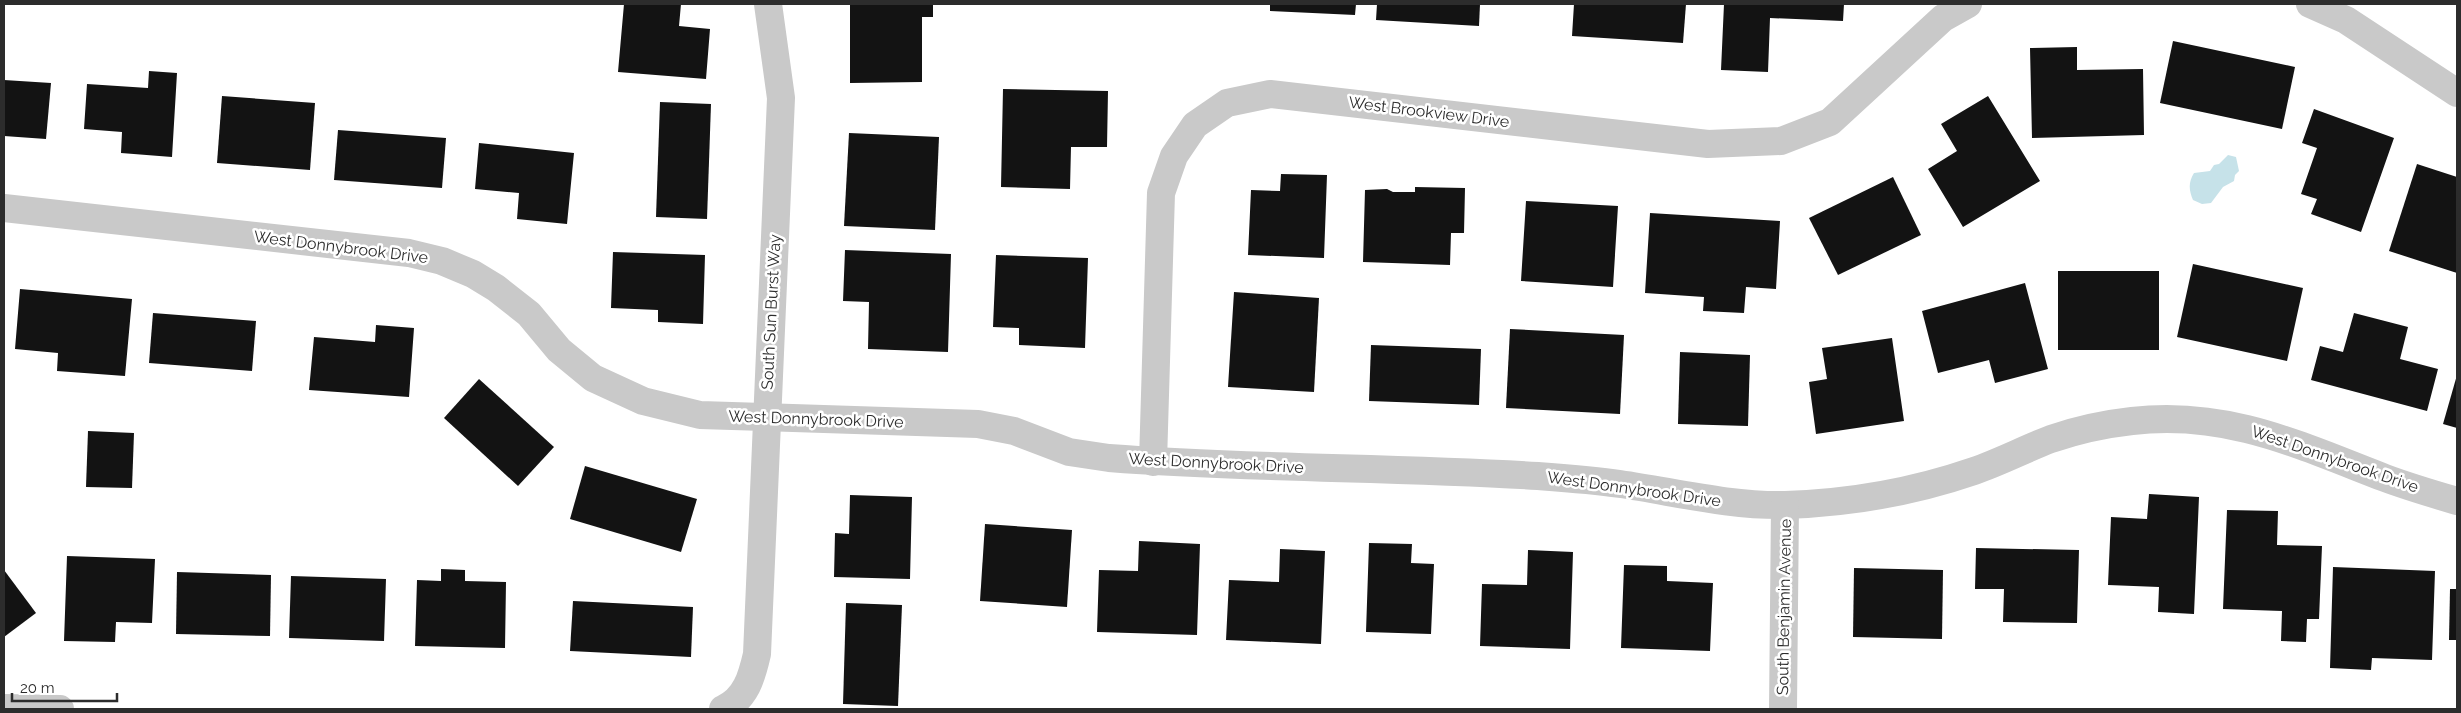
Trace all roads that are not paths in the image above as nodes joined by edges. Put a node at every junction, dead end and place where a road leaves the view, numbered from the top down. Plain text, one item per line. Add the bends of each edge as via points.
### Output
1 (768, 4) edge
2 (1968, 4) edge
3 (2310, 4) edge
4 (2457, 93) edge
5 (4, 208) edge
6 (766, 418) junction
7 (1153, 462) junction
8 (2457, 501) edge
9 (1785, 505) junction
10 (728, 707) edge
11 (4, 708) edge
12 (60, 709) edge
13 (1783, 709) edge

1 - 6 street, South Sun Burst Way via 781,98
2 - 7 street, West Brookview Drive via 1943,18 1830,122 1781,141 1708,144 1270,94 1227,103 1194,125 1174,156 1161,194
3 - 4 street via 2346,20
5 - 6 street, West Donnybrook Drive via 409,253 442,261 496,288 529,314 559,350 593,378 643,401 700,414
6 - 7 street, West Donnybrook Drive via 978,424 1014,431 1069,452
6 - 10 street, South Sun Burst Way via 757,654 750,681
7 - 9 street, West Donnybrook Drive via 1538,476 1618,484 1715,501
8 - 9 street, West Donnybrook Drive via 2255,429 2174,419 2133,421 2053,438 1939,483 1859,500
9 - 13 street, South Benjamin Avenue
11 - 12 street

